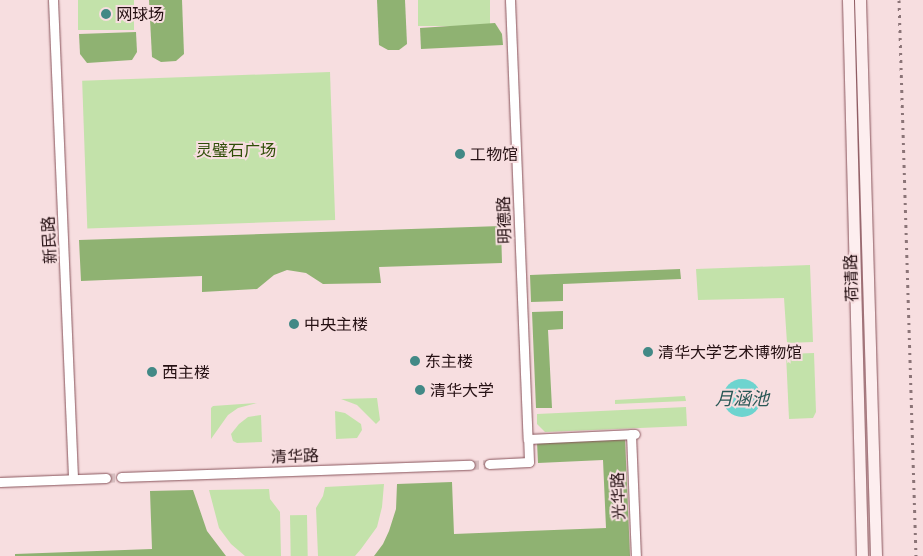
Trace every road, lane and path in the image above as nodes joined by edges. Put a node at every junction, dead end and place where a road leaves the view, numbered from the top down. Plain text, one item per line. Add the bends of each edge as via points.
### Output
1 (53, 0) edge
2 (510, 0) edge
3 (848, 0) edge
4 (860, 0) edge
5 (528, 439) junction
6 (489, 464) tunnel mouth
7 (470, 465) tunnel mouth
8 (121, 477) tunnel mouth
9 (106, 478) tunnel mouth
10 (73, 479) junction
11 (0, 482) edge
12 (636, 556) edge
13 (862, 556) edge
14 (876, 556) edge

1 - 10 street, 新民路
2 - 5 street, 明德路
3 - 13 main road, 荷清路
4 - 14 main road, 荷清路
5 - 6 street via 529,462
5 - 12 street, 光华路 via 633,434
7 - 8 street, 清华路
9 - 10 street
10 - 11 street

